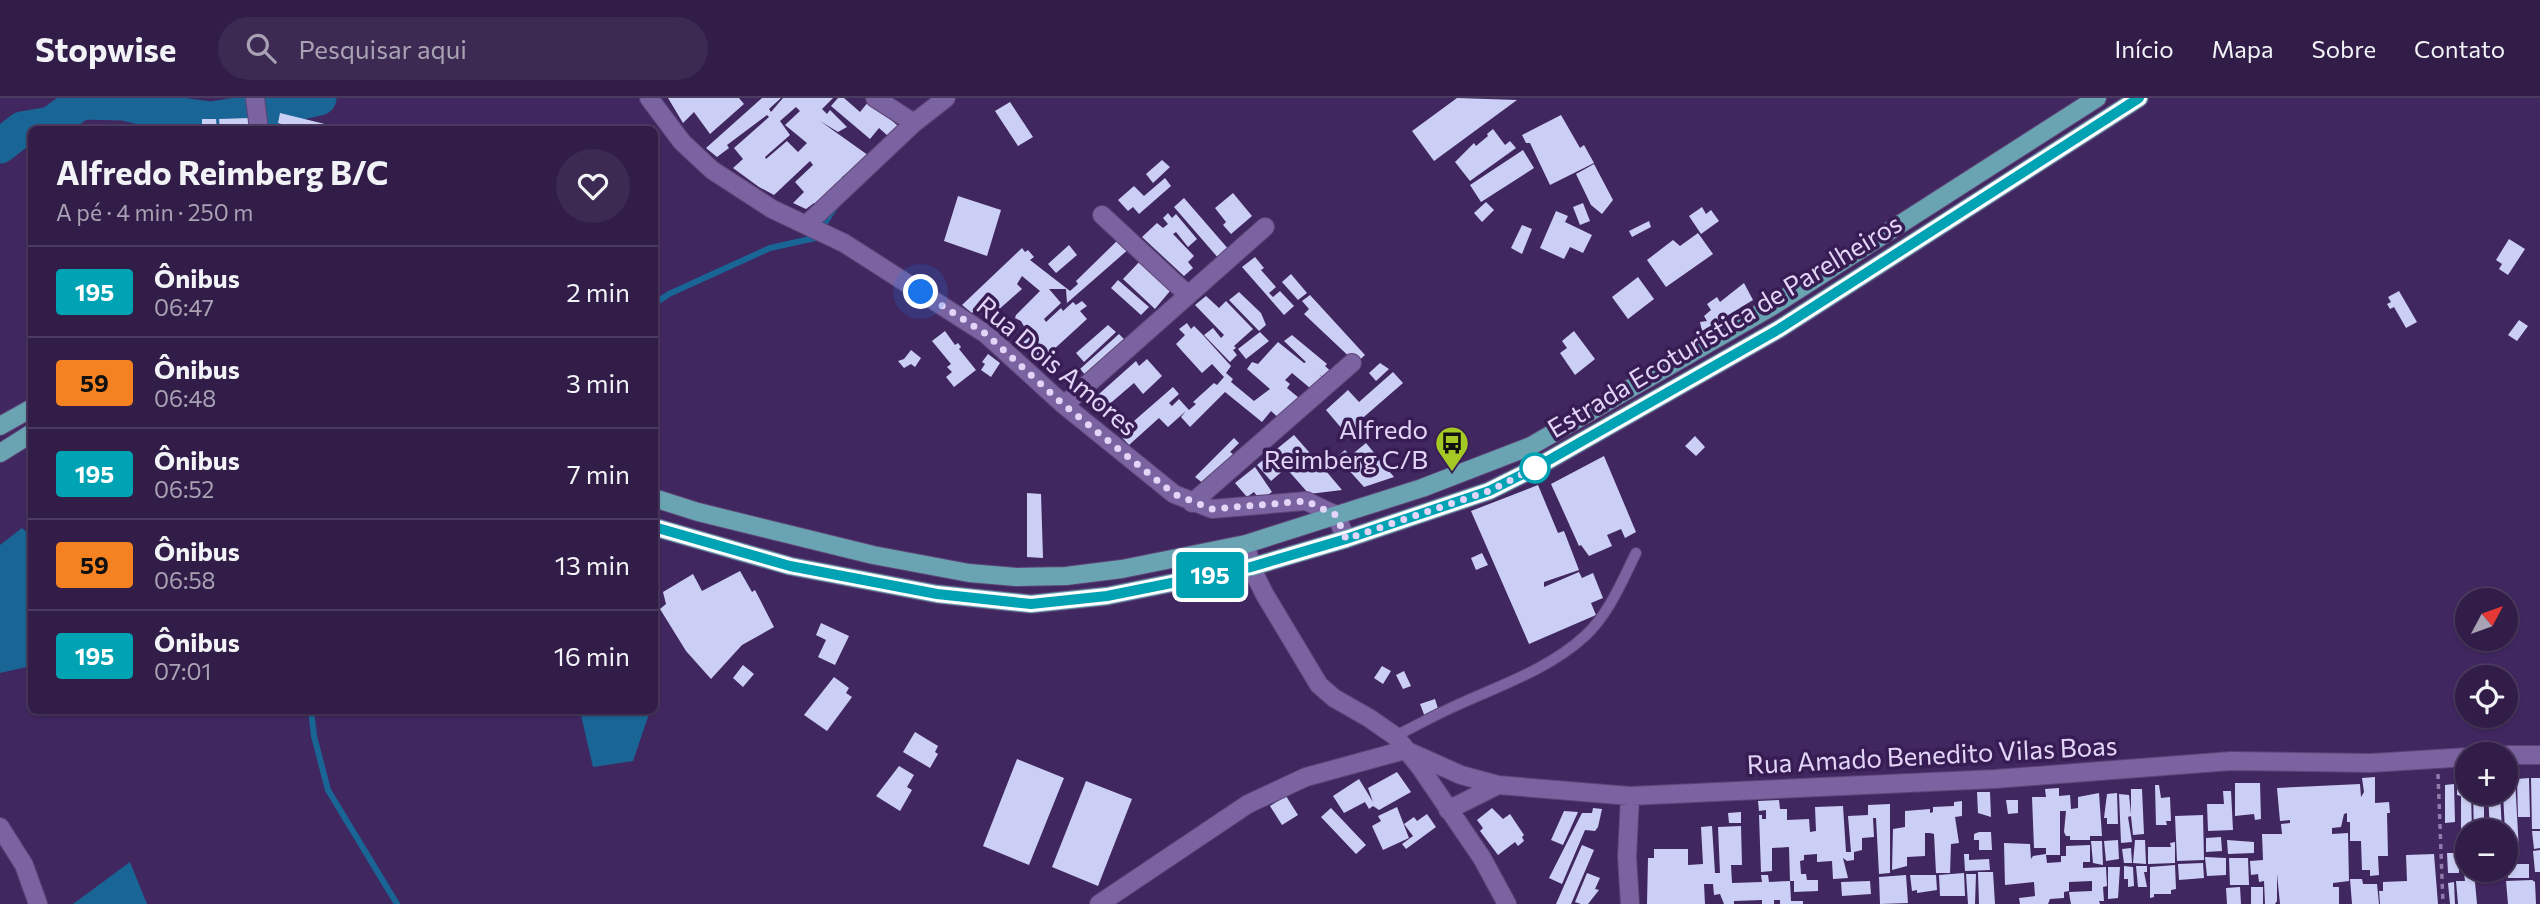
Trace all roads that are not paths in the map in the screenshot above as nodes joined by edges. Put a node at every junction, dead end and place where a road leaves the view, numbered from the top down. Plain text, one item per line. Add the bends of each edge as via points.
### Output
1 (649, 98) edge
2 (875, 98) edge
3 (946, 98) edge
4 (2097, 98) edge
5 (2102, 98) edge
6 (2138, 98) edge
7 (2115, 104) dead end
8 (914, 123) junction
9 (2084, 133) junction
10 (1102, 215) dead end
11 (806, 225) junction
12 (1265, 227) dead end
13 (1188, 295) junction
14 (1352, 362) dead end
15 (1064, 405) junction
16 (28, 410) edge
17 (0, 426) edge
18 (28, 436) edge
19 (0, 453) edge
20 (658, 499) edge
21 (1192, 503) junction
22 (1336, 515) junction
23 (658, 528) edge
24 (1346, 539) junction
25 (1246, 544) junction
26 (1636, 553) dead end
27 (1251, 567) junction
28 (1400, 743) junction
29 (2518, 755) edge
30 (2540, 755) edge
31 (2455, 757) edge
32 (1498, 785) junction
33 (1630, 796) junction
34 (1448, 810) junction
35 (0, 827) edge
36 (37, 904) edge
37 (1099, 904) edge
38 (1507, 904) edge
39 (1630, 904) edge

1 - 11 street, Rua Dois Amores via 682,142 712,170
2 - 8 street
3 - 8 street
4 - 22 main road, Estrada Ecoturistica de Parelheiros via 1771,307 1531,446
5 - 9 lane via 2107,114
6 - 7 lane
6 - 9 main road, Estrada Ecoturistica de Parelheiros
8 - 11 street
9 - 24 main road, Estrada Ecoturistica de Parelheiros via 1779,329 1558,456 1489,491
10 - 13 street
11 - 15 street, Rua Dois Amores via 844,243 986,334
12 - 13 street
13 - 15 street
14 - 21 street
15 - 21 street, Rua Dois Amores via 1174,494
16 - 17 main road
18 - 19 main road
20 - 25 main road, Estrada Ecoturistica de Parelheiros via 873,555 1016,578 1122,569
21 - 22 street, Rua Dois Amores via 1223,508 1306,501
22 - 24 street
22 - 25 main road, Estrada Ecoturistica de Parelheiros
23 - 27 main road, Estrada Ecoturistica de Parelheiros via 790,566 937,594 1031,604 1107,596
24 - 27 main road, Estrada Ecoturistica de Parelheiros
25 - 27 street
26 - 28 lane via 1587,635 1510,683 1453,707
27 - 28 street via 1279,623 1319,685
28 - 32 street, Rua Amado Benedito Vilas Boas via 1461,775
28 - 34 street
28 - 37 street via 1248,804
29 - 30 street
31 - 33 street, Rua Amado Benedito Vilas Boas via 2371,763 2231,761 1996,779
32 - 33 street, Rua Amado Benedito Vilas Boas
32 - 34 street
33 - 39 street
34 - 38 street
35 - 36 street via 24,864

